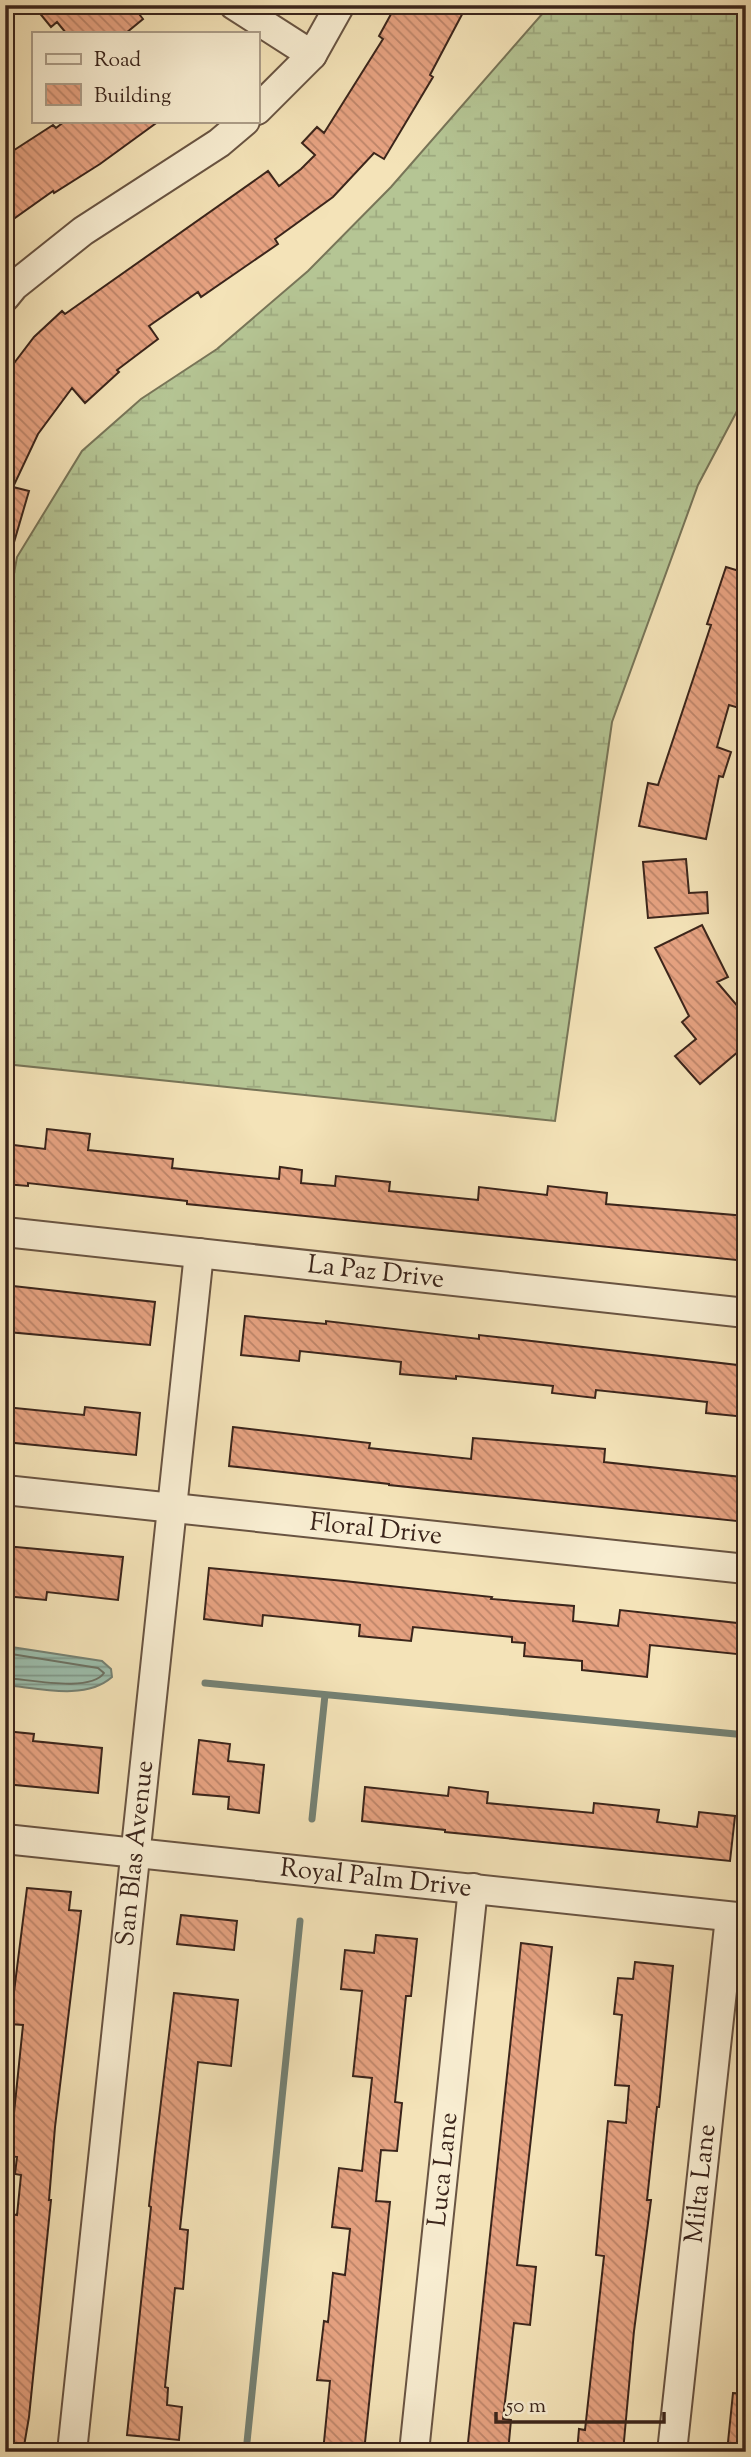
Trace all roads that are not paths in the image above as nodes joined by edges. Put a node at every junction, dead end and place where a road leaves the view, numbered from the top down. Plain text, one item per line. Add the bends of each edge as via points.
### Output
1 (234, 5) edge
2 (340, 5) edge
3 (312, 55) junction
4 (259, 108) edge
5 (244, 122) edge
6 (5, 297) edge
7 (5, 1232) edge
8 (200, 1253) junction
9 (746, 1313) edge
10 (5, 1490) edge
11 (173, 1508) junction
12 (746, 1569) edge
13 (5, 1839) edge
14 (136, 1853) junction
15 (473, 1888) junction
16 (738, 1918) edge
17 (72, 2452) edge
18 (414, 2452) edge
19 (672, 2452) edge

1 - 3 street
2 - 3 street
3 - 4 street
5 - 6 street via 83,231
7 - 8 street, La Paz Drive
8 - 9 street, La Paz Drive
8 - 11 street, San Blas Avenue
10 - 11 street, Floral Drive
11 - 12 street, Floral Drive
11 - 14 street, San Blas Avenue
13 - 14 street, Royal Palm Drive
14 - 15 street, Royal Palm Drive
14 - 17 street, San Blas Avenue
15 - 16 street, Royal Palm Drive
15 - 18 street, Luca Lane
16 - 19 street, Milta Lane

